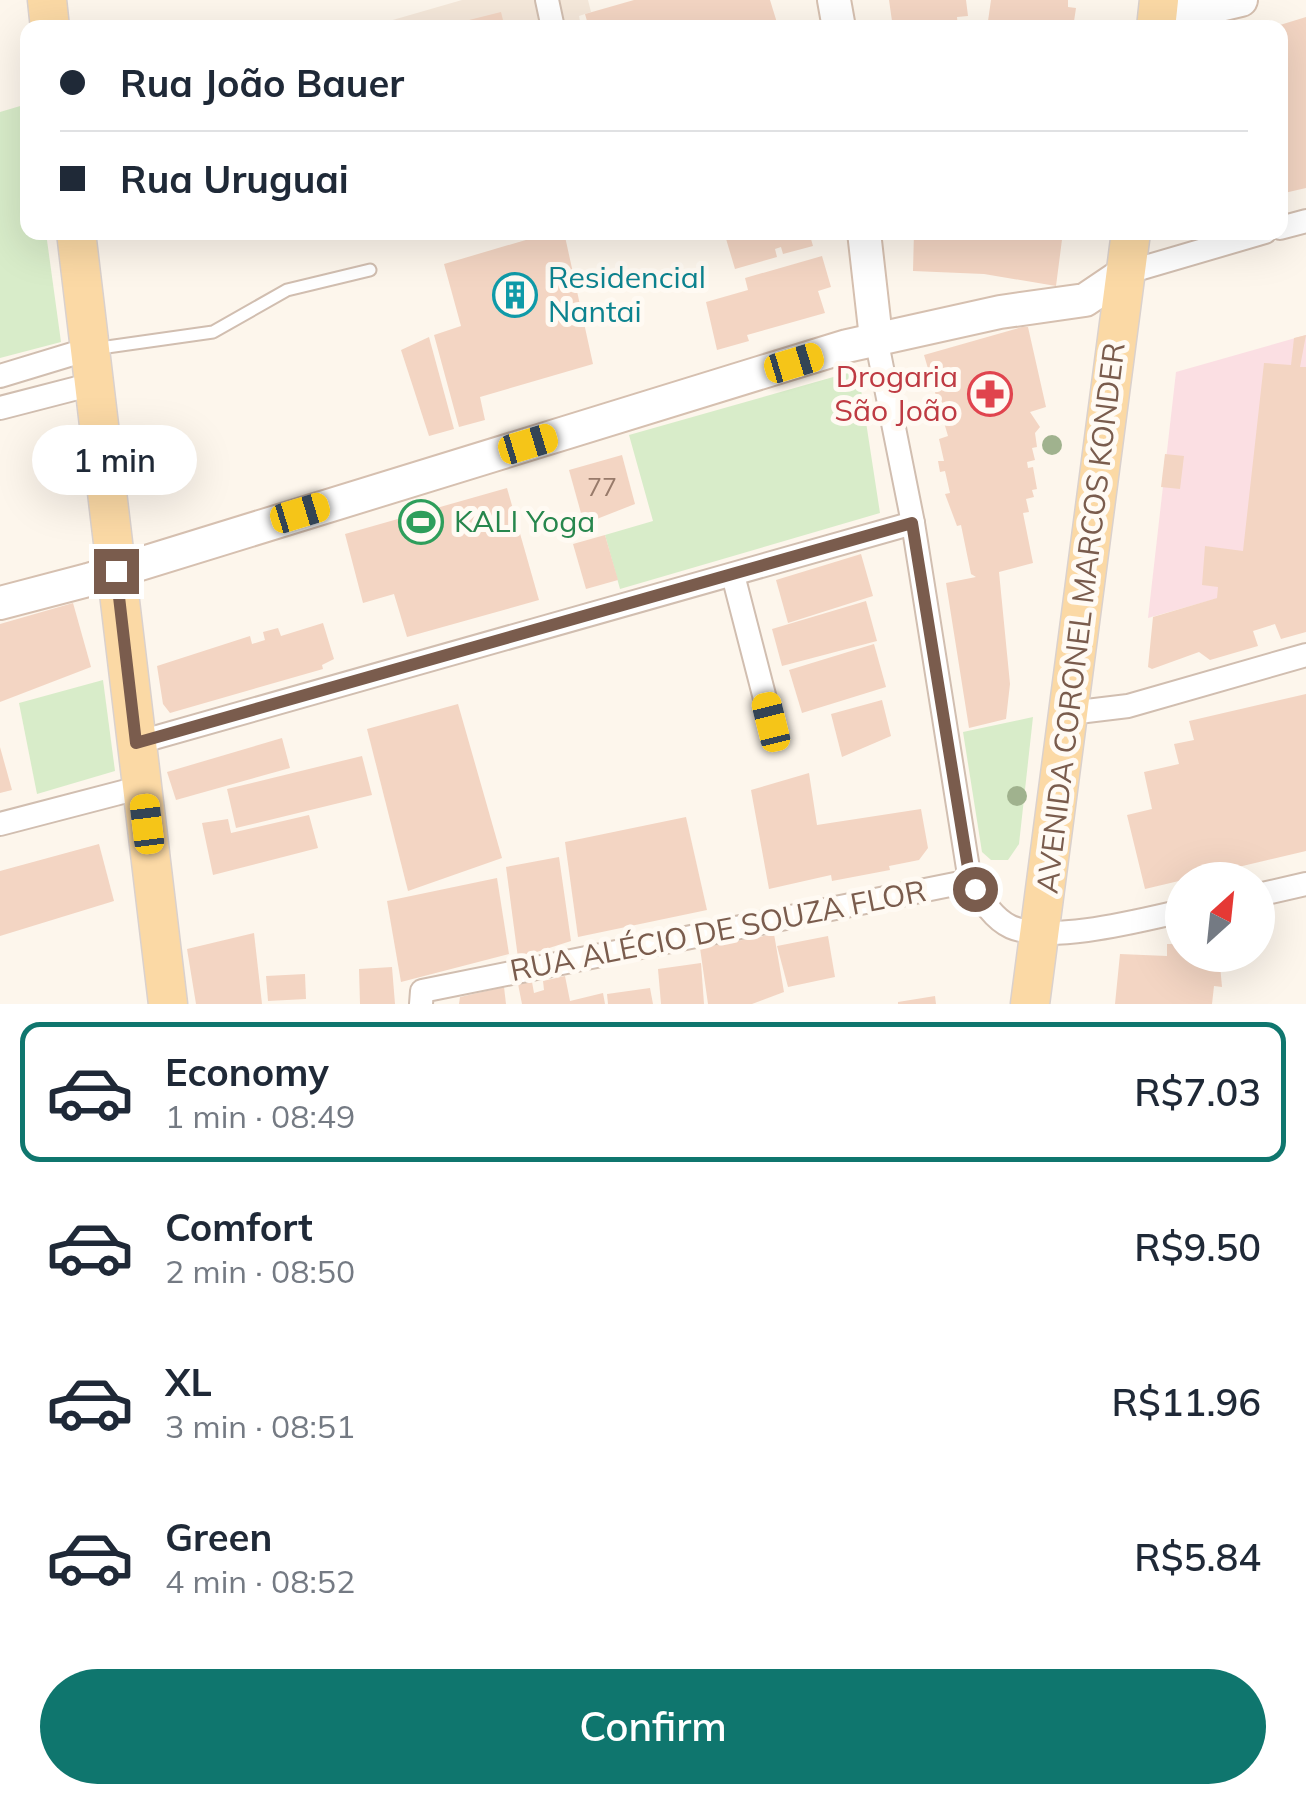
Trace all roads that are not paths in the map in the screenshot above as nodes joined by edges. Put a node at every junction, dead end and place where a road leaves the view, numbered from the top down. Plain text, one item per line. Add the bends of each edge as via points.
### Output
1 (1241, 0) edge
2 (1157, 16) edge
3 (77, 240) edge
4 (865, 240) edge
5 (1129, 240) edge
6 (1238, 240) edge
7 (370, 270) dead end
8 (1126, 273) junction
9 (876, 338) junction
10 (91, 367) junction
11 (0, 376) edge
12 (0, 408) edge
13 (912, 523) junction
14 (116, 571) junction
15 (733, 575) junction
16 (0, 602) edge
17 (1306, 655) edge
18 (1070, 713) junction
19 (771, 722) dead end
20 (136, 743) junction
21 (142, 787) junction
22 (0, 824) edge
23 (970, 880) junction
24 (1306, 884) edge
25 (1275, 891) edge
26 (1165, 915) edge
27 (1040, 931) junction
28 (168, 1004) edge
29 (421, 1004) edge
30 (1030, 1004) edge

1 - 2 street
3 - 10 main road
4 - 9 street
5 - 8 main road, AVENIDA CORONEL MARCOS KONDER
6 - 8 street
7 - 10 lane via 287,290 213,332
8 - 9 street via 1085,300
8 - 18 main road, AVENIDA CORONEL MARCOS KONDER
9 - 13 street
9 - 14 street
10 - 11 street
10 - 12 street
10 - 14 main road
13 - 15 street
13 - 23 street
14 - 16 street
14 - 20 main road
15 - 19 street
15 - 20 street
17 - 18 street via 1128,706
18 - 27 main road, AVENIDA CORONEL MARCOS KONDER
20 - 21 main road
21 - 22 street
21 - 28 main road
23 - 27 street via 1000,921
23 - 29 street, RUA ALÉCIO DE SOUZA FLOR via 422,991
24 - 25 street
26 - 27 street via 1106,928
27 - 30 main road, AVENIDA CORONEL MARCOS KONDER

